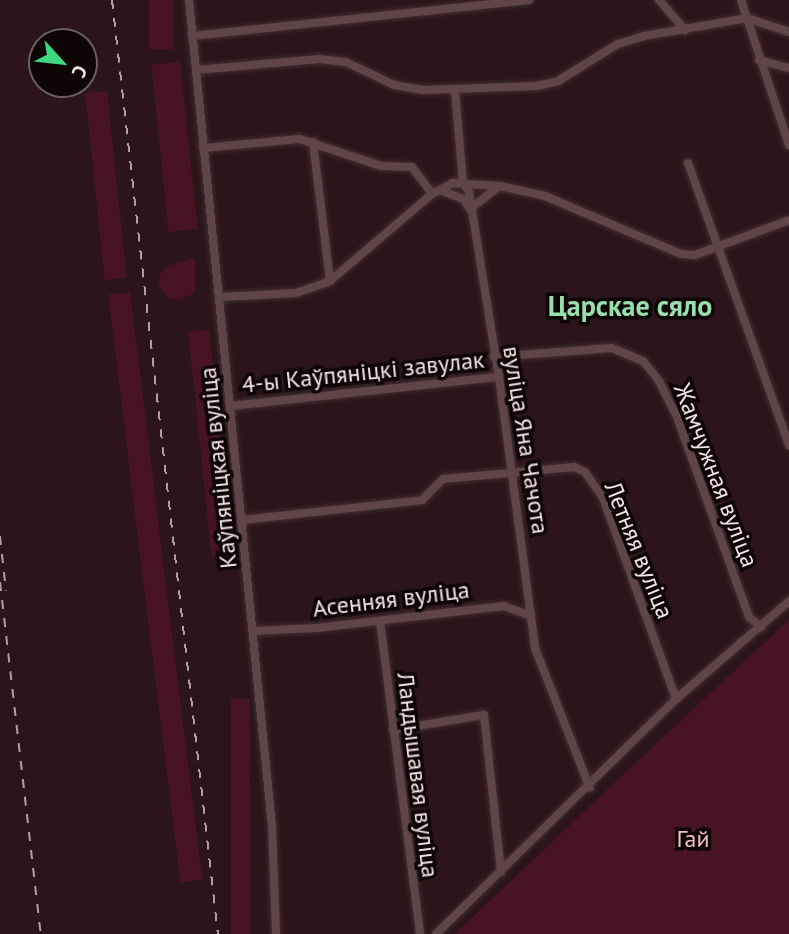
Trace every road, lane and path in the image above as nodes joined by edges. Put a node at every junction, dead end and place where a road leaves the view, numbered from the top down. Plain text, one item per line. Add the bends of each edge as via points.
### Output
1 (189, 0) edge
2 (530, 0) edge
3 (659, 0) edge
4 (741, 0) edge
5 (486, 2) edge
6 (747, 18) junction
7 (685, 30) junction
8 (789, 32) edge
9 (192, 36) junction
10 (759, 60) junction
11 (789, 68) edge
12 (196, 70) junction
13 (455, 90) junction
14 (313, 142) junction
15 (789, 145) edge
16 (203, 148) junction
17 (688, 163) dead end
18 (463, 182) junction
19 (500, 186) junction
20 (436, 192) junction
21 (470, 209) junction
22 (789, 220) edge
23 (716, 246) junction
24 (330, 281) junction
25 (221, 297) junction
26 (494, 357) junction
27 (499, 377) junction
28 (230, 406) junction
29 (789, 444) edge
30 (513, 471) junction
31 (242, 520) junction
32 (789, 601) edge
33 (531, 616) junction
34 (380, 621) junction
35 (761, 627) junction
36 (253, 631) junction
37 (676, 699) junction
38 (393, 730) junction
39 (590, 788) junction
40 (501, 872) junction
41 (276, 934) edge
42 (420, 934) edge
43 (436, 934) edge

1 - 9 street, Каўпяніцкая вуліца
2 - 5 street
3 - 7 street
4 - 6 street
5 - 9 street
6 - 7 street
6 - 8 street
6 - 10 street
7 - 13 street via 618,44 558,81
9 - 12 street, Каўпяніцкая вуліца
10 - 11 street
10 - 15 street
12 - 13 street via 320,58 346,62 394,85
12 - 16 street, Каўпяніцкая вуліца
13 - 18 street, вуліца Яна Чачота
14 - 16 street via 300,139
14 - 20 street via 381,166 416,169
14 - 24 street
16 - 25 street, Каўпяніцкая вуліца
17 - 23 street
18 - 19 street
18 - 20 street
18 - 21 street, вуліца Яна Чачота
19 - 21 street
19 - 23 street via 545,196 681,254 695,255
20 - 21 street via 463,199
20 - 24 street
21 - 26 street, вуліца Яна Чачота
22 - 23 street
23 - 29 street
24 - 25 street via 296,293
25 - 28 street, Каўпяніцкая вуліца
26 - 27 street, вуліца Яна Чачота
26 - 35 street, Жамчужная вуліца via 612,348 643,361 677,416 748,617
27 - 28 street, 4-ы Каўпяніцкі завулак
27 - 30 street, вуліца Яна Чачота
28 - 31 street, Каўпяніцкая вуліца
30 - 31 street, Летняя вуліца via 443,479 422,500
30 - 33 street, вуліца Яна Чачота
30 - 37 street, Летняя вуліца via 574,467 596,485
31 - 36 street, Каўпяніцкая вуліца
32 - 35 street
33 - 34 street, Асенняя вуліца via 504,606
33 - 39 street, вуліца Яна Чачота via 552,696
34 - 36 street, Асенняя вуліца
34 - 38 street, Ландышавая вуліца
35 - 37 street
36 - 41 street, Каўпяніцкая вуліца via 272,825
37 - 39 street
38 - 40 street via 484,715
38 - 42 street, Ландышавая вуліца
39 - 40 street
40 - 43 street

